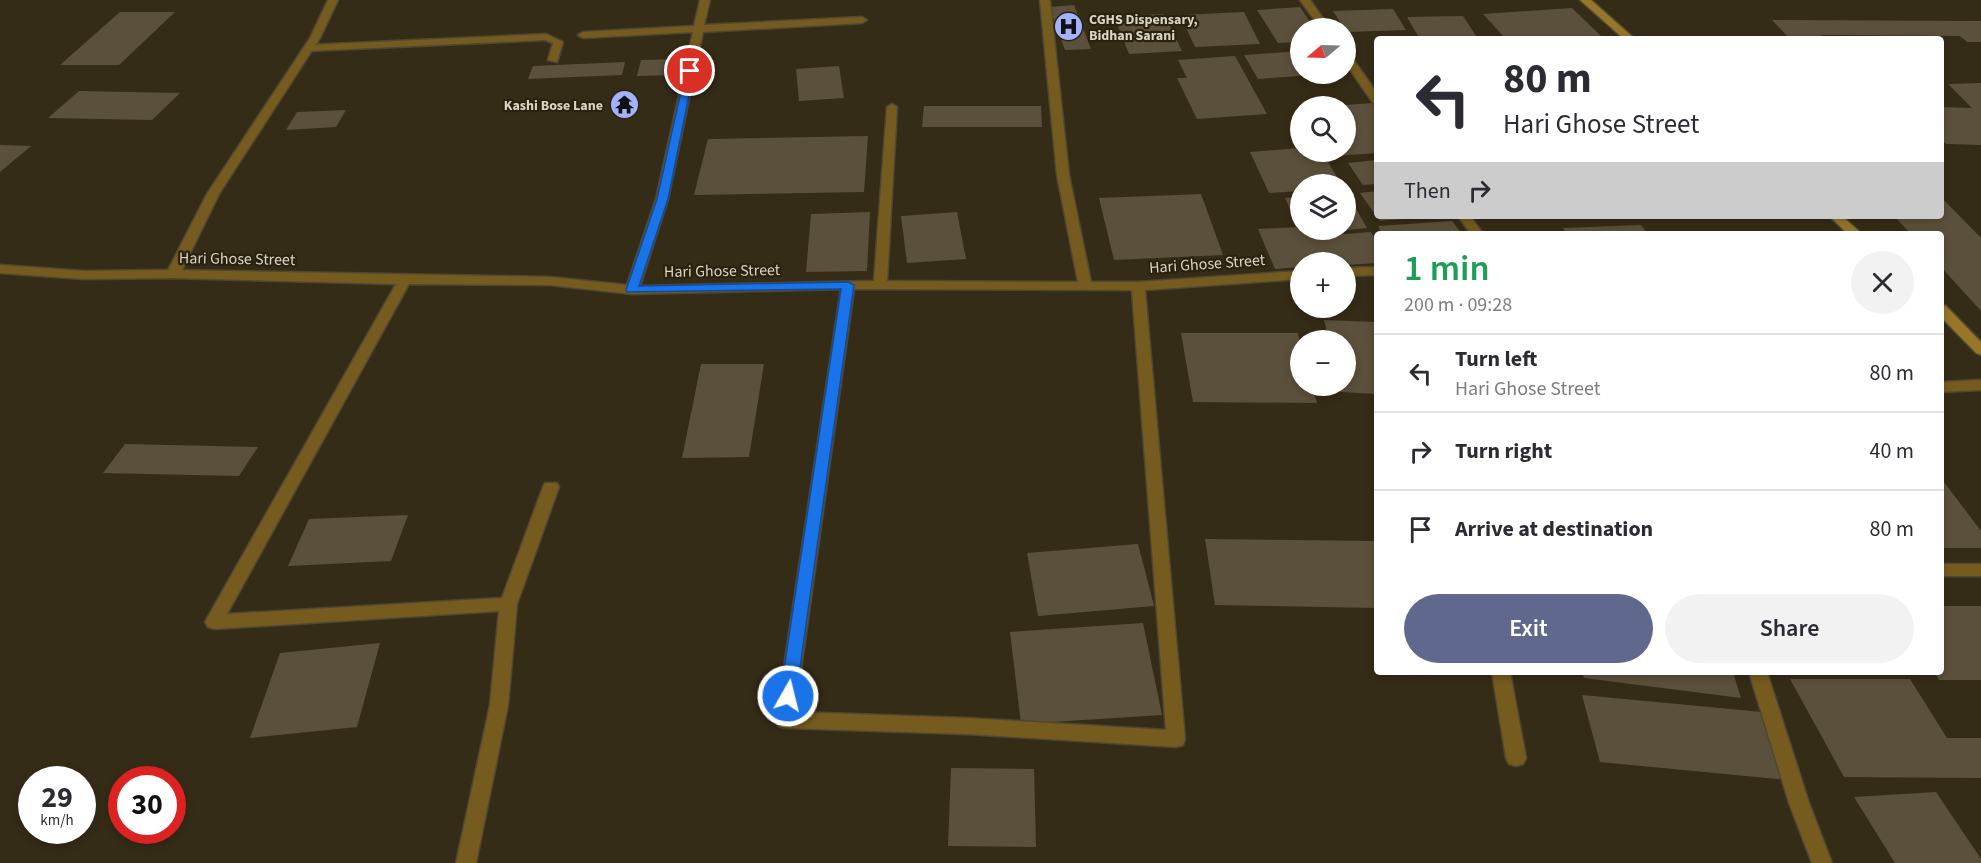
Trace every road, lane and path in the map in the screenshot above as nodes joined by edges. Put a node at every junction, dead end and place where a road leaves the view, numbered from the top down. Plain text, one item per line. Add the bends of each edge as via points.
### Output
1 (333, 0) edge
2 (705, 0) edge
3 (1045, 0) edge
4 (1305, 0) edge
5 (1585, 0) edge
6 (1318, 18) edge
7 (862, 20) dead end
8 (699, 29) junction
9 (583, 35) dead end
10 (1627, 36) edge
11 (308, 48) junction
12 (553, 60) dead end
13 (1356, 71) edge
14 (1374, 96) edge
15 (892, 107) dead end
16 (1838, 219) edge
17 (1852, 231) edge
18 (0, 269) edge
19 (1374, 271) edge
20 (1356, 272) edge
21 (173, 274) junction
22 (1290, 276) edge
23 (405, 280) junction
24 (848, 285) junction
25 (880, 285) junction
26 (1085, 285) junction
27 (1138, 286) junction
28 (632, 290) junction
29 (1944, 312) edge
30 (1981, 350) edge
31 (1981, 385) edge
32 (1944, 387) edge
33 (551, 487) dead end
34 (1944, 570) edge
35 (1981, 570) edge
36 (508, 604) junction
37 (1502, 675) edge
38 (1759, 675) edge
39 (1516, 758) dead end
40 (466, 863) edge
41 (1822, 863) edge

1 - 11 street
2 - 8 street
3 - 26 street via 1063,175
4 - 6 street
5 - 10 street
7 - 8 street
8 - 9 street
8 - 28 street via 662,199
11 - 12 street via 546,37 558,42
11 - 21 street via 213,194
13 - 14 street
15 - 25 street
16 - 17 street
18 - 21 street, Hari Ghose Street via 84,275
19 - 20 street
21 - 23 street, Hari Ghose Street
22 - 27 street, Hari Ghose Street
23 - 28 street, Hari Ghose Street via 550,281
23 - 36 street via 214,622
24 - 25 street, Hari Ghose Street
24 - 27 street via 785,720 966,726 1176,740
24 - 28 street, Hari Ghose Street
25 - 26 street, Hari Ghose Street
26 - 27 street, Hari Ghose Street
29 - 30 street
31 - 32 street
33 - 36 street
34 - 35 street
36 - 40 street via 499,705
37 - 39 street
38 - 41 street

